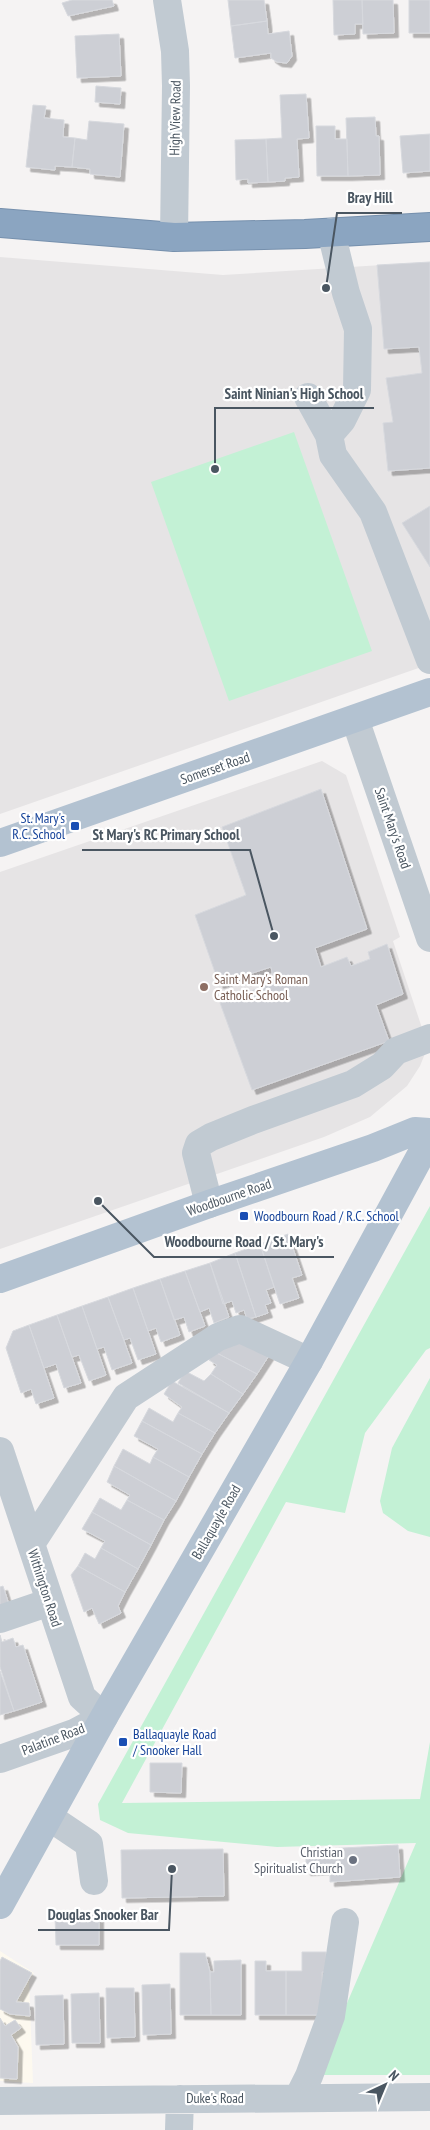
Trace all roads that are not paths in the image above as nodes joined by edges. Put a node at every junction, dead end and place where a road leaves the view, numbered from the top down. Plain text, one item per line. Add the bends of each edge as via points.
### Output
1 (166, 0) edge
2 (0, 223) edge
3 (430, 227) edge
4 (331, 232) junction
5 (174, 237) junction
6 (308, 397) dead end
7 (329, 435) junction
8 (430, 660) edge
9 (430, 692) edge
10 (355, 719) junction
11 (0, 843) edge
12 (430, 938) edge
13 (430, 1038) edge
14 (430, 1132) edge
15 (430, 1138) edge
16 (209, 1204) junction
17 (0, 1279) edge
18 (309, 1361) junction
19 (0, 1451) edge
20 (18, 1529) edge
21 (50, 1602) junction
22 (0, 1619) edge
23 (104, 1717) junction
24 (0, 1759) edge
25 (49, 1818) junction
26 (94, 1881) dead end
27 (0, 1905) edge
28 (345, 1922) dead end
29 (430, 2097) edge
30 (298, 2098) junction
31 (180, 2099) junction
32 (0, 2101) edge
33 (179, 2130) edge

1 - 5 street, High View Road via 175,51
2 - 5 highway
3 - 4 highway
4 - 5 highway
4 - 7 street via 358,329 357,390 342,420
6 - 7 street
7 - 8 street via 333,455 373,512
9 - 10 main road, Somerset Road
10 - 11 main road, Somerset Road
10 - 12 street, Saint Mary's Road
13 - 16 street via 396,1051 382,1066 353,1084 211,1136 199,1144 196,1153
14 - 16 main road, Woodbourne Road via 414,1132
15 - 18 main road, Ballaquayle Road
16 - 17 main road, Woodbourne Road
18 - 20 street via 240,1329 218,1337 126,1397
18 - 23 main road, Ballaquayle Road
19 - 20 street, Withington Road
20 - 21 street, Withington Road
21 - 22 street
21 - 23 street, Withington Road via 82,1697
23 - 24 street, Palatine Road via 74,1733
23 - 25 main road, Ballaquayle Road
25 - 26 street via 89,1844
25 - 27 main road, Ballaquayle Road
28 - 30 street via 332,2016
29 - 30 street, Duke's Road
30 - 31 street, Duke's Road
31 - 32 street, Duke's Road
31 - 33 street

